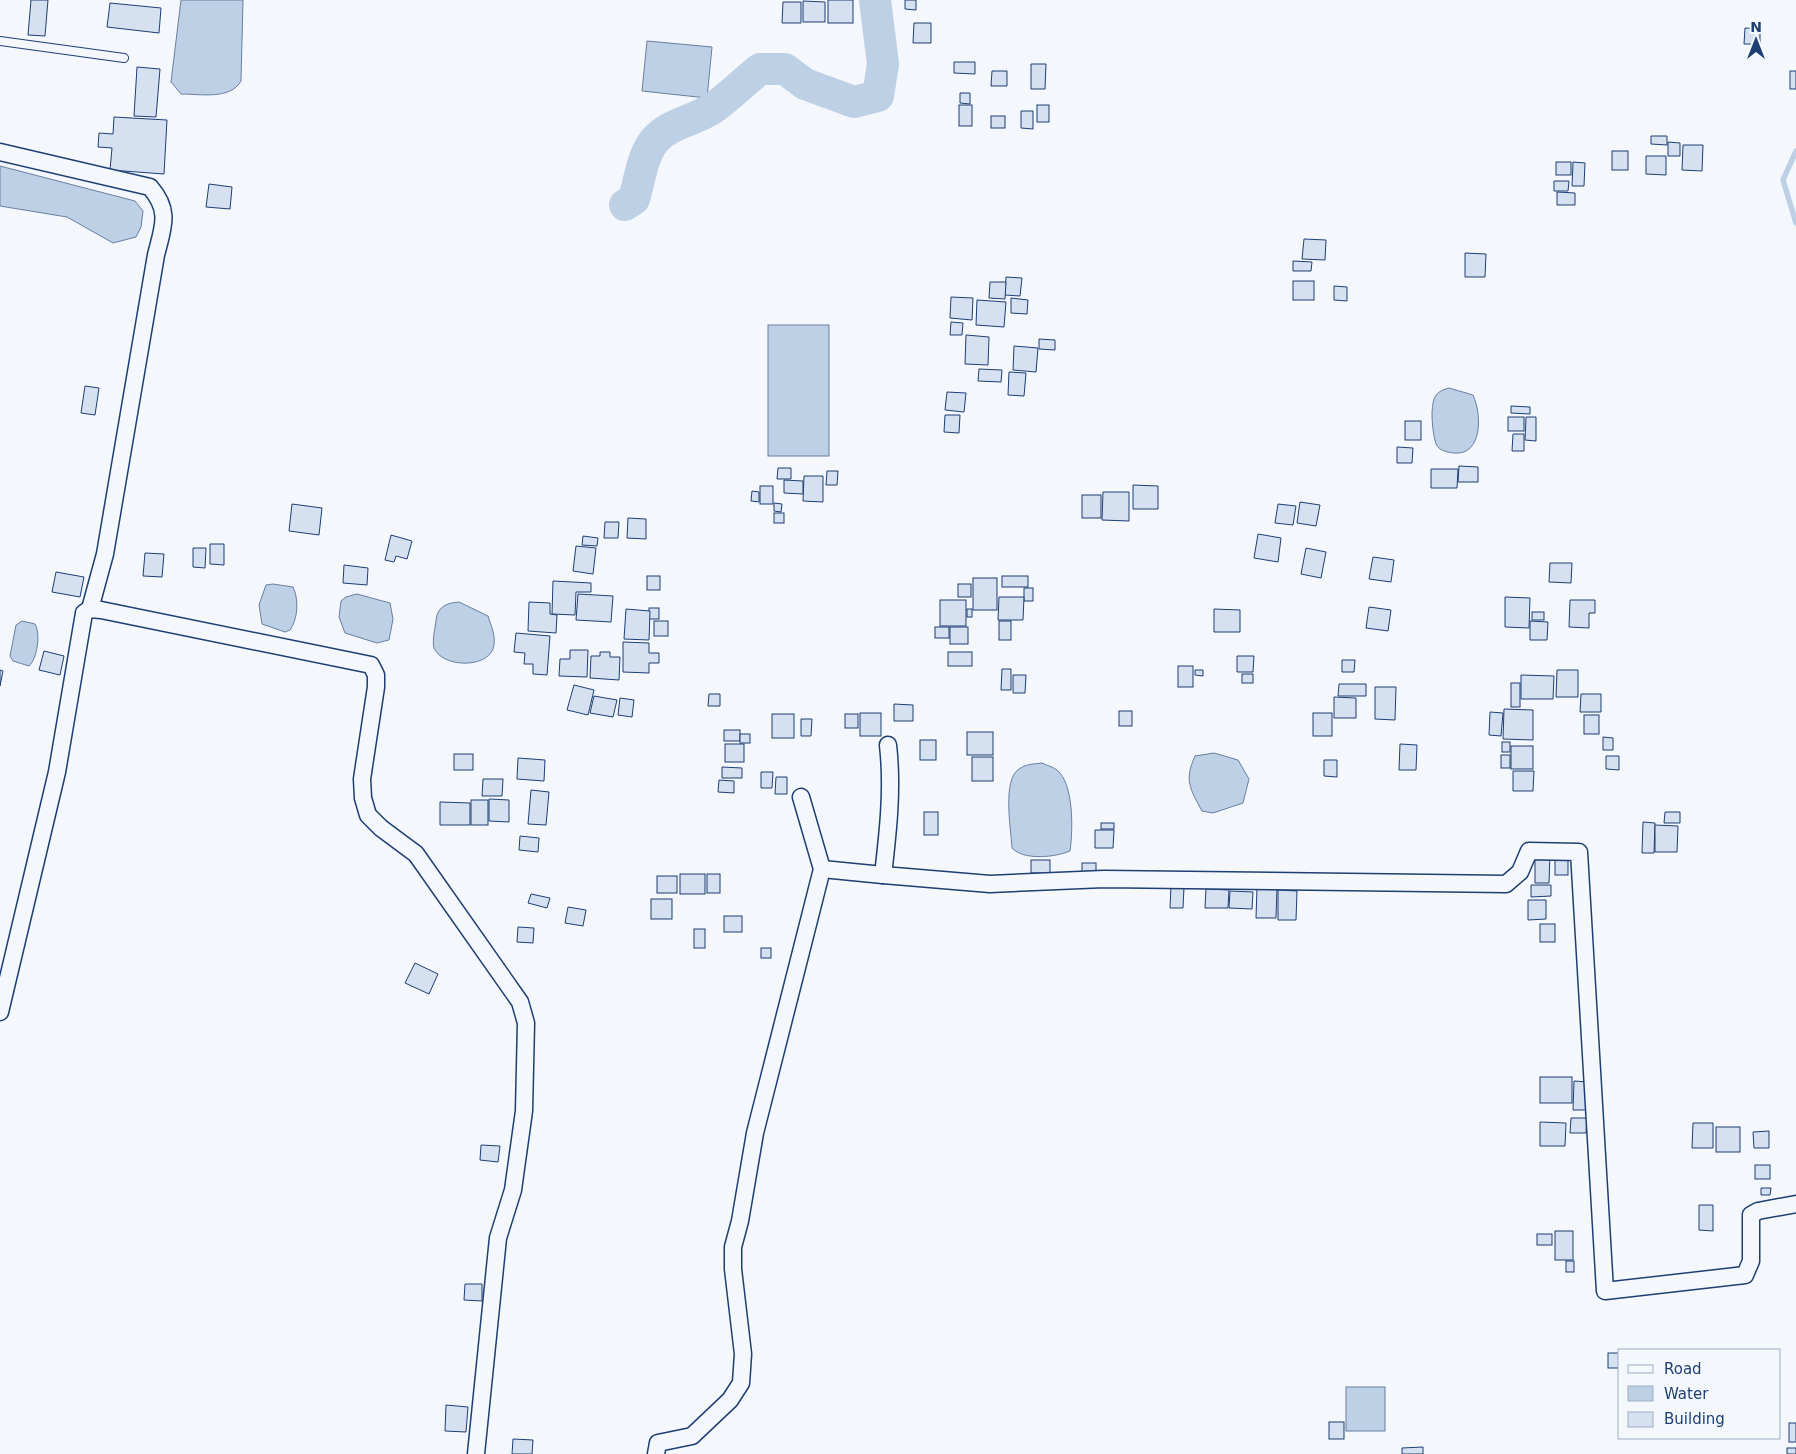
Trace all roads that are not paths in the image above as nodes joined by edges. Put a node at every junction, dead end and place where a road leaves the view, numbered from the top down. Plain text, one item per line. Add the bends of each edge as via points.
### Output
1 (0, 41) edge
2 (124, 58) dead end
3 (0, 152) edge
4 (90, 609) junction
5 (888, 745) dead end
6 (801, 797) dead end
7 (822, 869) junction
8 (883, 875) junction
9 (0, 1012) edge
10 (1796, 1204) edge
11 (476, 1454) edge
12 (656, 1454) edge

1 - 2 lane
3 - 4 street via 150,187 161,198 165,217 105,554
4 - 9 street via 81,621 57,772
4 - 11 street via 361,662 371,665 376,675 362,779 368,815 416,854 433,876 520,1002 526,1023 524,1111 513,1190 496,1247
5 - 8 street via 890,822
6 - 7 street
7 - 8 street
7 - 12 street via 755,1133 733,1247 743,1354 741,1383 730,1400 692,1436 658,1443
8 - 10 street via 990,884 1104,879 1506,884 1520,872 1529,851 1579,852 1605,1291 1745,1275 1751,1261 1751,1215

